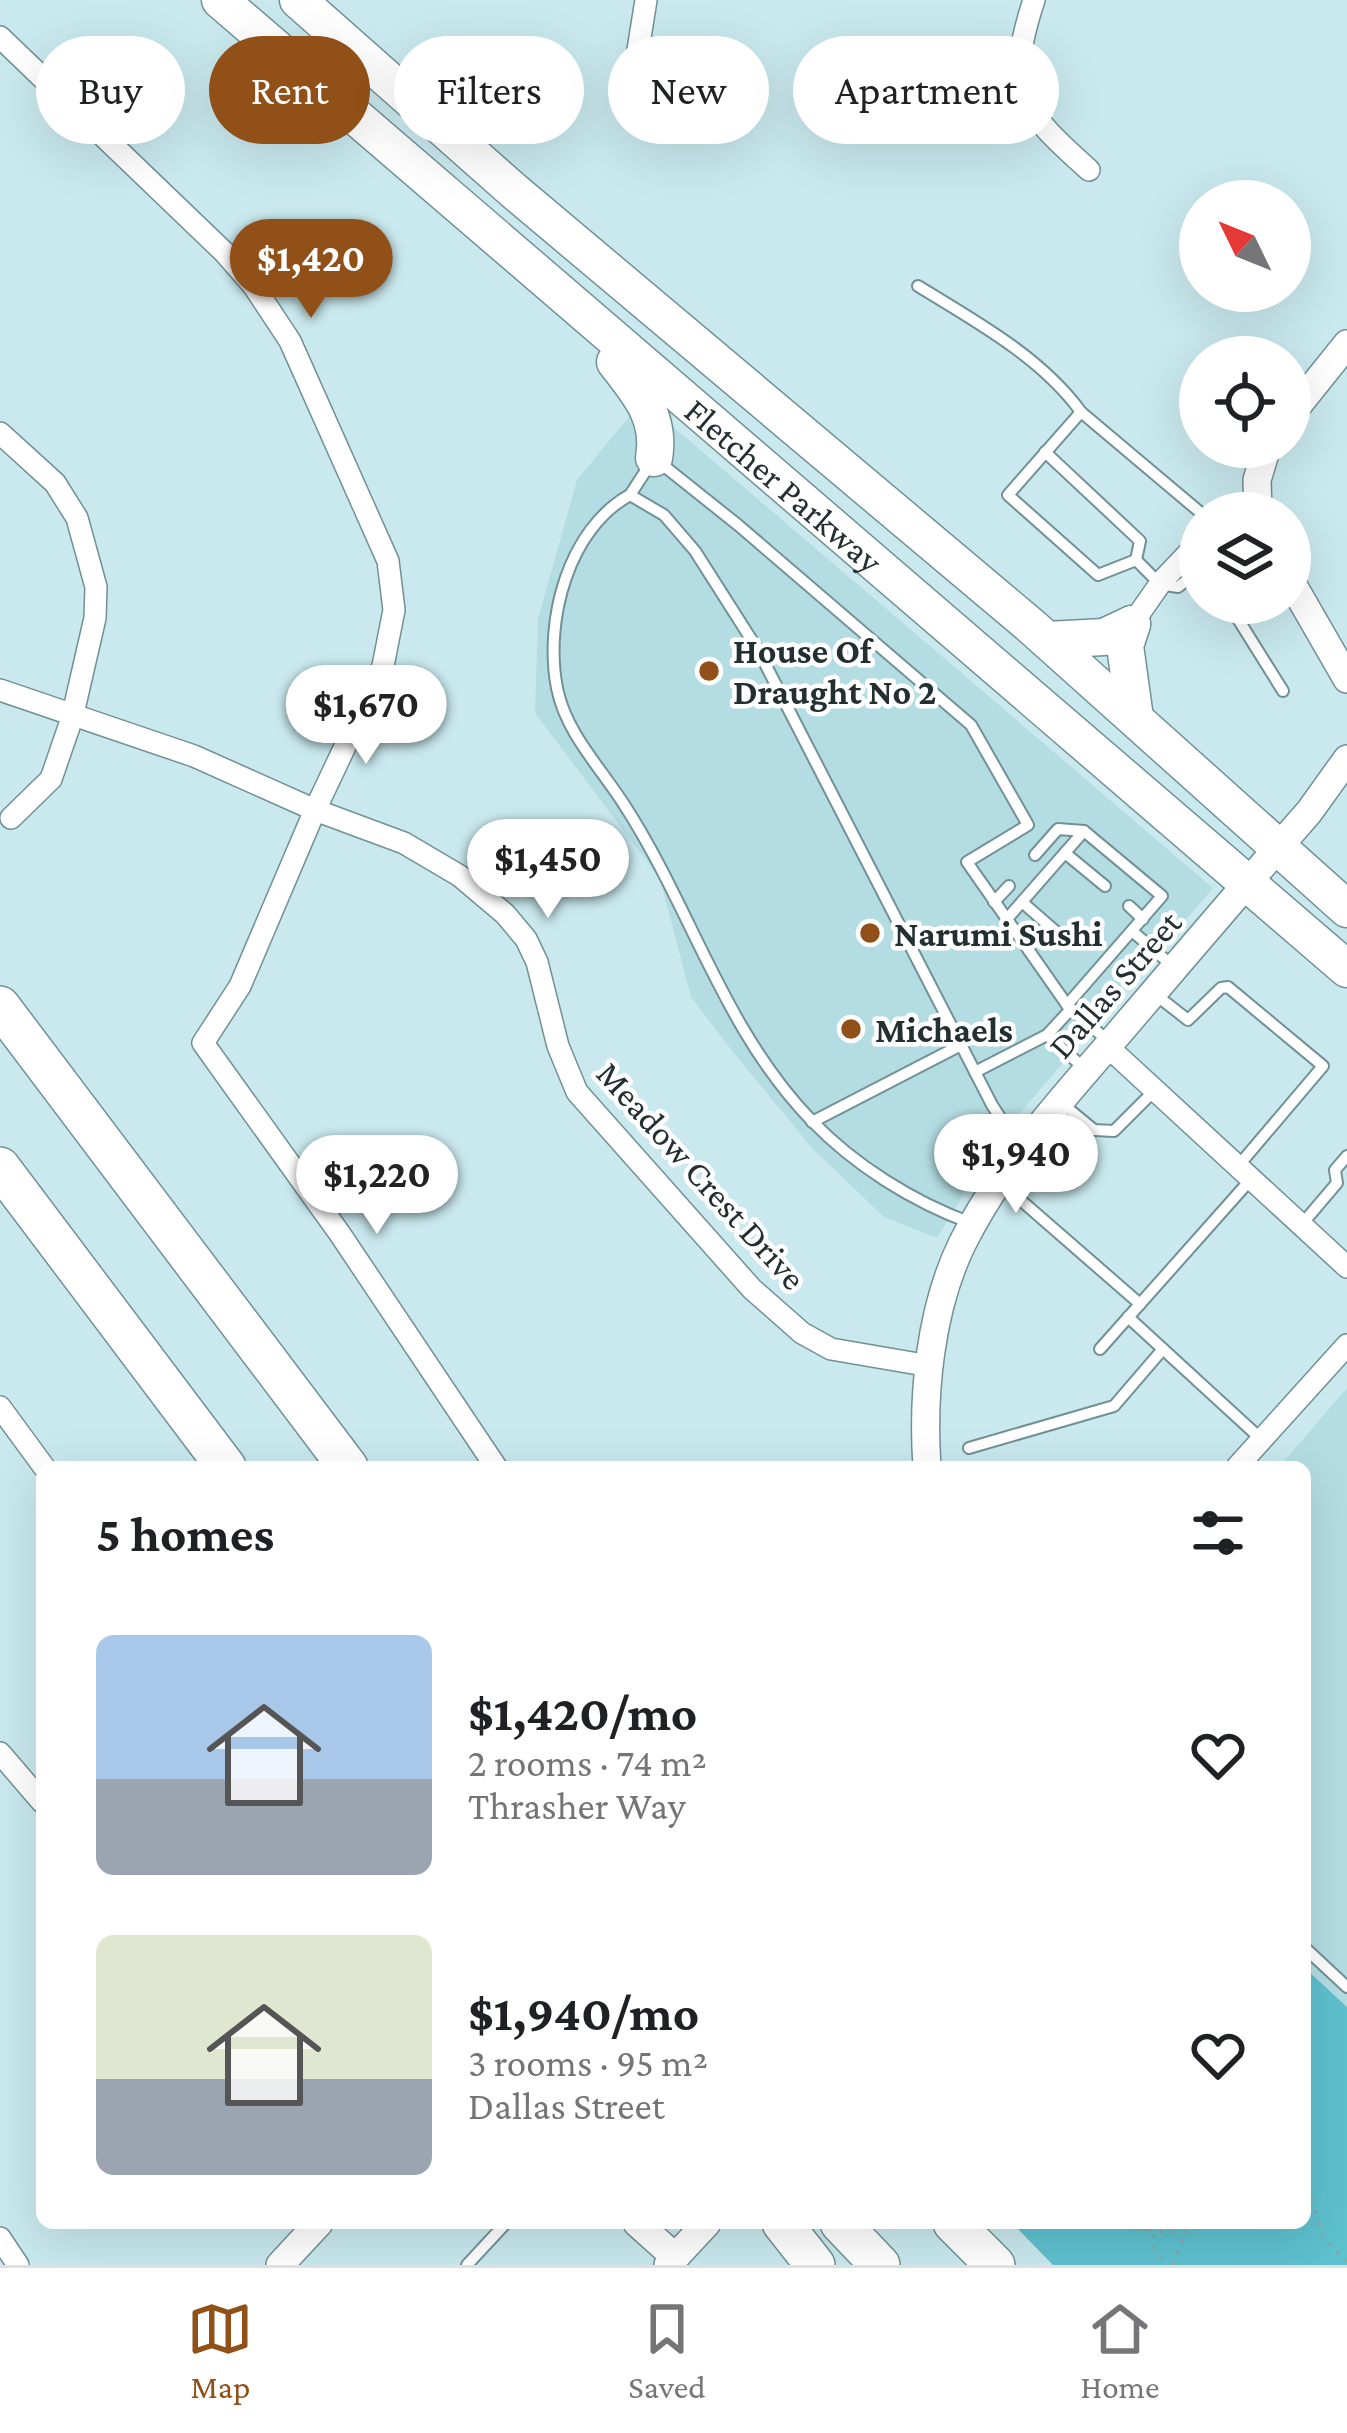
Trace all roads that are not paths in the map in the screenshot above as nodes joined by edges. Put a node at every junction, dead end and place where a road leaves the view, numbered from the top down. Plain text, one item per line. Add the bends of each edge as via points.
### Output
1 (220, 0) edge
2 (298, 0) edge
3 (646, 0) edge
4 (1034, 0) edge
5 (640, 36) edge
6 (0, 38) edge
7 (1089, 170) dead end
8 (918, 286) dead end
9 (579, 310) junction
10 (1347, 344) edge
11 (1311, 389) edge
12 (1081, 412) junction
13 (0, 433) edge
14 (1045, 452) junction
15 (654, 458) junction
16 (1179, 494) edge
17 (629, 495) junction
18 (1136, 560) junction
19 (1179, 564) edge
20 (1160, 584) junction
21 (1179, 586) edge
22 (1311, 616) edge
23 (1132, 624) junction
24 (1241, 624) edge
25 (1047, 640) junction
26 (1347, 679) edge
27 (0, 690) edge
28 (1282, 691) dead end
29 (72, 718) junction
30 (1136, 718) junction
31 (1347, 759) edge
32 (315, 810) junction
33 (11, 818) dead end
34 (1084, 831) junction
35 (1280, 846) junction
36 (1065, 853) junction
37 (1035, 855) dead end
38 (1249, 882) junction
39 (1009, 886) dead end
40 (1105, 886) dead end
41 (994, 902) junction
42 (1022, 902) junction
43 (1129, 906) dead end
44 (1347, 909) edge
45 (1143, 919) junction
46 (1006, 920) junction
47 (1132, 931) junction
48 (1062, 937) dead end
49 (1085, 957) dead end
50 (1175, 968) junction
51 (1099, 969) junction
52 (1347, 969) edge
53 (1154, 993) junction
54 (0, 1006) edge
55 (1069, 1007) junction
56 (1047, 1035) junction
57 (961, 1045) junction
58 (1109, 1045) junction
59 (1087, 1070) junction
60 (974, 1072) junction
61 (1156, 1090) junction
62 (1059, 1102) junction
63 (812, 1122) junction
64 (1020, 1148) junction
65 (1347, 1156) edge
66 (0, 1167) edge
67 (1246, 1172) junction
68 (1342, 1186) edge
69 (1024, 1203) dead end
70 (1303, 1223) junction
71 (974, 1224) junction
72 (1347, 1267) edge
73 (1140, 1304) junction
74 (1128, 1317) junction
75 (1347, 1345) edge
76 (1100, 1349) dead end
77 (1163, 1349) junction
78 (930, 1366) junction
79 (0, 1407) edge
80 (1261, 1439) junction
81 (969, 1448) dead end
82 (40, 1461) edge
83 (221, 1461) edge
84 (343, 1461) edge
85 (492, 1461) edge
86 (927, 1461) edge
87 (1242, 1461) edge
88 (0, 1753) edge
89 (36, 1795) edge
90 (1311, 1954) edge
91 (1347, 1987) edge
92 (313, 2229) edge
93 (500, 2229) edge
94 (643, 2229) edge
95 (701, 2229) edge
96 (787, 2229) edge
97 (846, 2229) edge
98 (959, 2229) edge
99 (0, 2239) edge
100 (672, 2261) edge
101 (18, 2265) edge
102 (280, 2265) edge
103 (466, 2265) edge
104 (814, 2265) edge
105 (880, 2265) edge
106 (995, 2265) edge

1 - 9 main road, Fletcher Parkway
2 - 25 main road, Fletcher Parkway
3 - 5 street
4 - 7 street via 1019,52 1026,101 1044,130
6 - 32 street via 253,285 290,341 388,561 393,629 383,666
8 - 12 lane via 1059,383
9 - 15 main road via 646,402 658,438
9 - 38 main road, Fletcher Parkway
10 - 11 street
12 - 14 lane
12 - 16 lane
13 - 29 street via 55,483 89,551 95,618
14 - 18 lane via 1140,541
14 - 18 lane via 1008,495 1098,575
15 - 17 lane
15 - 41 lane via 971,725 1028,825 968,862
17 - 57 lane via 664,515 695,551 758,650
17 - 63 lane via 607,507 575,551 553,659 558,692 676,898 749,1046
18 - 20 lane
19 - 20 street
20 - 21 lane
20 - 23 street
22 - 26 street
23 - 25 main road via 1104,637
23 - 30 main road via 1125,646
24 - 28 lane
25 - 30 main road, Fletcher Parkway
27 - 29 street, Meadow Crest Drive
29 - 32 street, Meadow Crest Drive via 194,756
29 - 33 street via 51,779
30 - 35 main road, Fletcher Parkway
31 - 35 street, Dallas Street
32 - 78 street, Meadow Crest Drive via 404,843 460,876 517,926 537,962 577,1092 776,1310 831,1349
32 - 85 street via 240,986 203,1043
34 - 36 lane
34 - 37 lane via 1058,829
34 - 45 lane via 1162,896
35 - 38 street, Dallas Street
35 - 44 main road, Fletcher Parkway
36 - 40 lane
36 - 42 lane
38 - 50 street, Dallas Street
38 - 52 main road, Fletcher Parkway
39 - 41 lane
41 - 46 lane
42 - 46 lane
42 - 48 lane
43 - 45 lane
45 - 47 lane
46 - 55 lane
47 - 50 lane
47 - 51 lane
49 - 51 lane
50 - 53 street, Dallas Street
51 - 55 lane
53 - 58 street, Dallas Street
53 - 67 lane via 1188,1020 1221,988 1236,990 1323,1066
54 - 84 highway
55 - 56 lane
55 - 58 lane
56 - 59 lane
56 - 60 lane
57 - 60 lane
57 - 63 lane
58 - 59 street, Dallas Street
58 - 61 street
59 - 62 street, Dallas Street
60 - 64 lane
61 - 62 lane via 1114,1132 1094,1130
61 - 67 street
62 - 64 street, Dallas Street
63 - 71 lane via 898,1190
64 - 71 street, Dallas Street
65 - 68 lane via 1335,1170
66 - 83 highway
67 - 70 street
67 - 73 lane
68 - 70 lane
69 - 73 lane
70 - 72 street
71 - 78 street, Dallas Street via 935,1327
73 - 74 lane
74 - 76 lane
74 - 77 lane
75 - 80 street
77 - 80 lane
77 - 81 lane via 1114,1406
78 - 86 street, Dallas Street
79 - 82 street
80 - 87 street
88 - 89 street
90 - 91 lane
92 - 102 street
93 - 103 lane
94 - 100 street
95 - 100 street
96 - 104 highway
97 - 105 highway
98 - 106 highway
99 - 101 street

